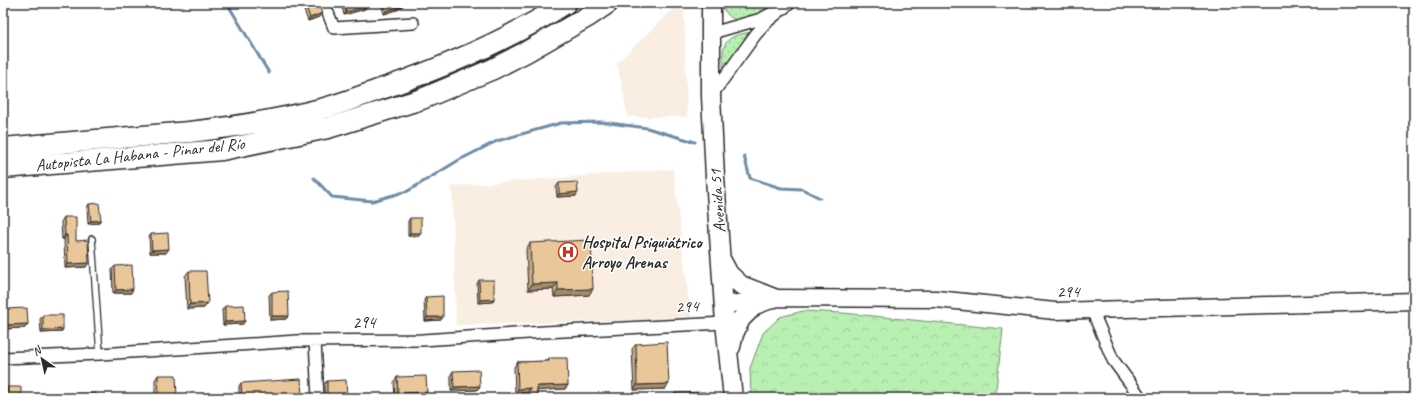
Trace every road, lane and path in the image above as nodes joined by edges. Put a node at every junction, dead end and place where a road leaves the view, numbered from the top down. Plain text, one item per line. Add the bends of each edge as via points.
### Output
1 (324, 3) edge
2 (566, 3) edge
3 (608, 3) edge
4 (711, 3) edge
5 (789, 3) edge
6 (413, 23) dead end
7 (712, 33) junction
8 (711, 96) junction
9 (3, 148) edge
10 (3, 168) edge
11 (92, 239) dead end
12 (721, 259) junction
13 (774, 298) junction
14 (1414, 301) edge
15 (724, 305) junction
16 (1092, 310) junction
17 (725, 323) junction
18 (315, 341) junction
19 (100, 354) junction
20 (3, 358) edge
21 (729, 360) junction
22 (318, 398) edge
23 (733, 398) edge
24 (1141, 398) edge

1 - 6 street via 334,28
2 - 9 highway, Autopista La Habana - Pinar del Río via 483,49 415,77 322,109 197,132
3 - 10 highway, Autopista La Habana - Pinar del Río via 493,69 422,99 328,128 222,150
4 - 7 main road, Avenida 51
5 - 7 street via 761,19
5 - 8 street via 756,34
7 - 8 main road, Avenida 51
8 - 12 main road, Avenida 51
11 - 19 lane
12 - 13 main road via 729,274 741,284
12 - 15 main road, Avenida 51
13 - 15 main road, 294
13 - 16 main road, 294 via 936,300 1055,311
13 - 21 main road via 755,305 741,319 734,334
14 - 16 main road, 294
15 - 17 main road, Avenida 51
16 - 24 street via 1113,360
17 - 18 street, 294 via 422,340
17 - 21 main road, Avenida 51
18 - 19 street, 294
18 - 22 street
19 - 20 street, 294
21 - 23 main road, Avenida 51

